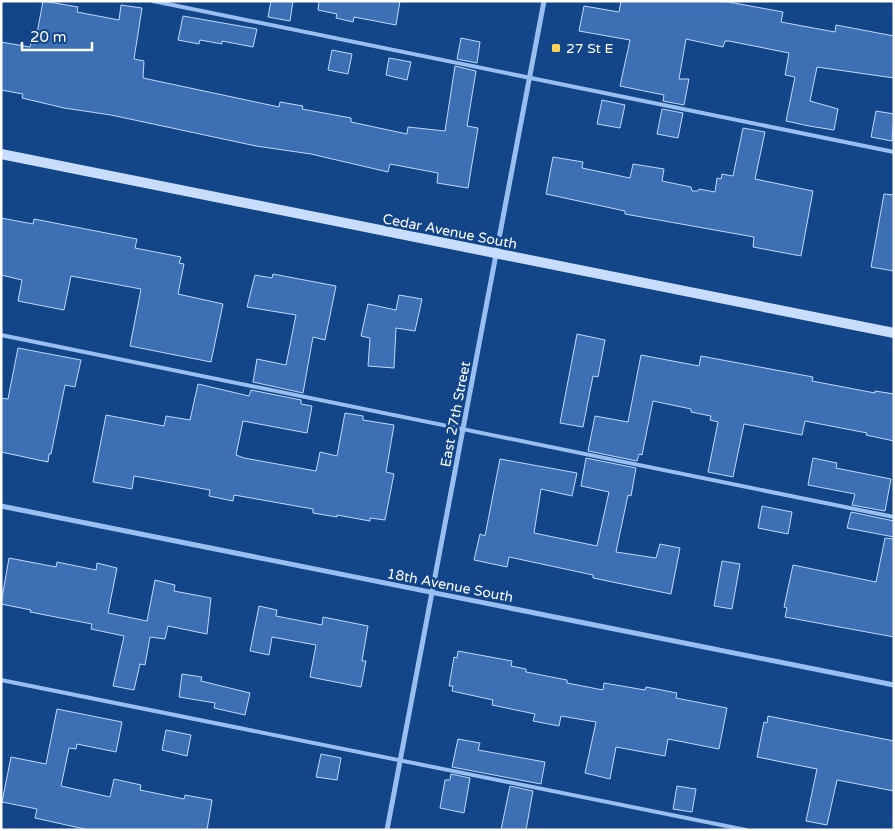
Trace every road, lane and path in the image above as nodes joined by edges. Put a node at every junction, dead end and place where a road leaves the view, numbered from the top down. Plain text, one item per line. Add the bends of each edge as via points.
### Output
1 (153, 1) edge
2 (544, 1) edge
3 (529, 77) junction
4 (894, 152) edge
5 (1, 154) edge
6 (496, 254) junction
7 (894, 332) edge
8 (1, 335) edge
9 (464, 429) junction
10 (1, 506) edge
11 (894, 517) edge
12 (432, 593) junction
13 (1, 680) edge
14 (894, 685) edge
15 (399, 761) junction
16 (386, 830) edge
17 (746, 830) edge

1 - 3 lane
2 - 3 street, East 27th Street
3 - 4 lane
3 - 6 street, East 27th Street
5 - 6 main road, Cedar Avenue South
6 - 7 main road, Cedar Avenue South
6 - 9 street, East 27th Street
8 - 9 lane
9 - 11 lane
9 - 12 street, East 27th Street
10 - 12 street, 18th Avenue South
12 - 14 street, 18th Avenue South
12 - 15 street, East 27th Street
13 - 15 lane
15 - 16 street, East 27th Street
15 - 17 lane

